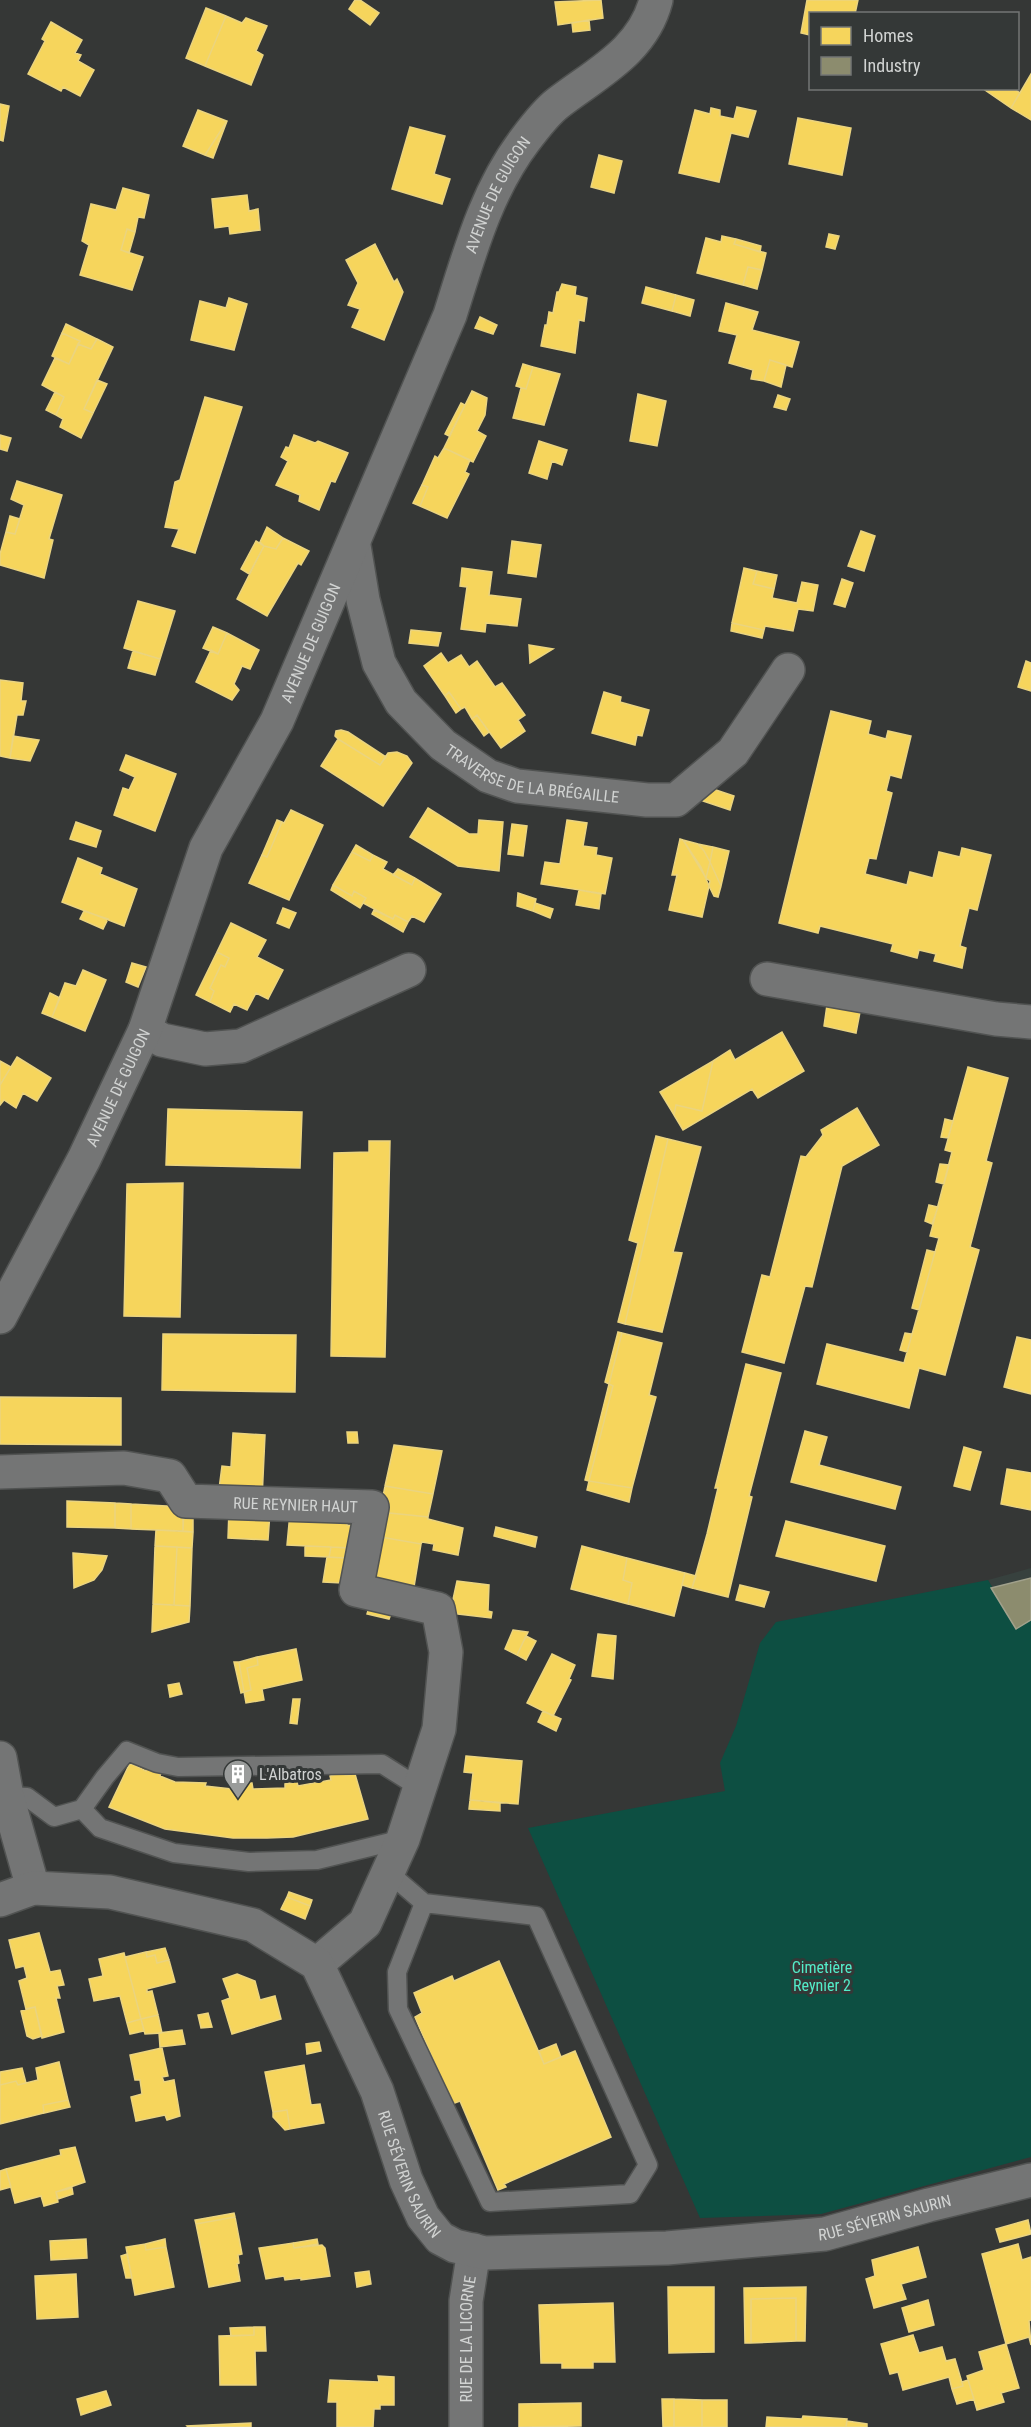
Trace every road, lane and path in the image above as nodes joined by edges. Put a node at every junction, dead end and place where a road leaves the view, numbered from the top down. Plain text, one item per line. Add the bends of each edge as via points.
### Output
1 (656, 0) edge
2 (354, 546) junction
3 (788, 670) dead end
4 (409, 970) dead end
5 (767, 979) dead end
6 (1031, 1022) edge
7 (145, 1030) junction
8 (0, 1317) edge
9 (0, 1472) edge
10 (0, 1758) edge
11 (420, 1788) junction
12 (7, 1796) junction
13 (82, 1809) junction
14 (403, 1839) junction
15 (388, 1872) junction
16 (33, 1888) junction
17 (0, 1900) edge
18 (424, 1904) junction
19 (316, 1964) junction
20 (1031, 2180) edge
21 (474, 2250) junction
22 (466, 2427) edge

1 - 2 street, AVENUE DE GUIGON via 651,17 630,48 556,104 525,140 497,184 471,247 450,315
2 - 3 street, TRAVERSE DE LA BRÉGAILLE via 379,663 401,702 443,745 488,776 517,786 676,800 733,752
2 - 7 street, AVENUE DE GUIGON via 277,721 206,848
4 - 7 street via 241,1046 205,1049 162,1040
5 - 6 street
7 - 8 street, AVENUE DE GUIGON via 84,1159
9 - 11 street, RUE REYNIER HAUT via 124,1468 170,1476 186,1501 372,1507 356,1590 438,1609 446,1652 439,1730
10 - 12 street
11 - 13 lane via 382,1764 178,1767 127,1751
11 - 14 street, RUE REYNIER HAUT
12 - 13 lane via 27,1797 54,1817
12 - 16 street
13 - 14 lane via 100,1828 174,1853 249,1862 317,1860
14 - 15 street, RUE REYNIER HAUT
15 - 18 lane
15 - 19 street, RUE REYNIER HAUT via 365,1923
16 - 17 street
16 - 19 street via 110,1892 253,1925
18 - 18 lane via 397,1972 398,2009 490,2202 630,2194 648,2165 536,1916
19 - 21 street, RUE SÉVERIN SAURIN via 377,2091 406,2180 423,2217 440,2238
20 - 21 street, RUE SÉVERIN SAURIN via 825,2234 668,2248 508,2253
21 - 22 street, RUE DE LA LICORNE via 466,2301

